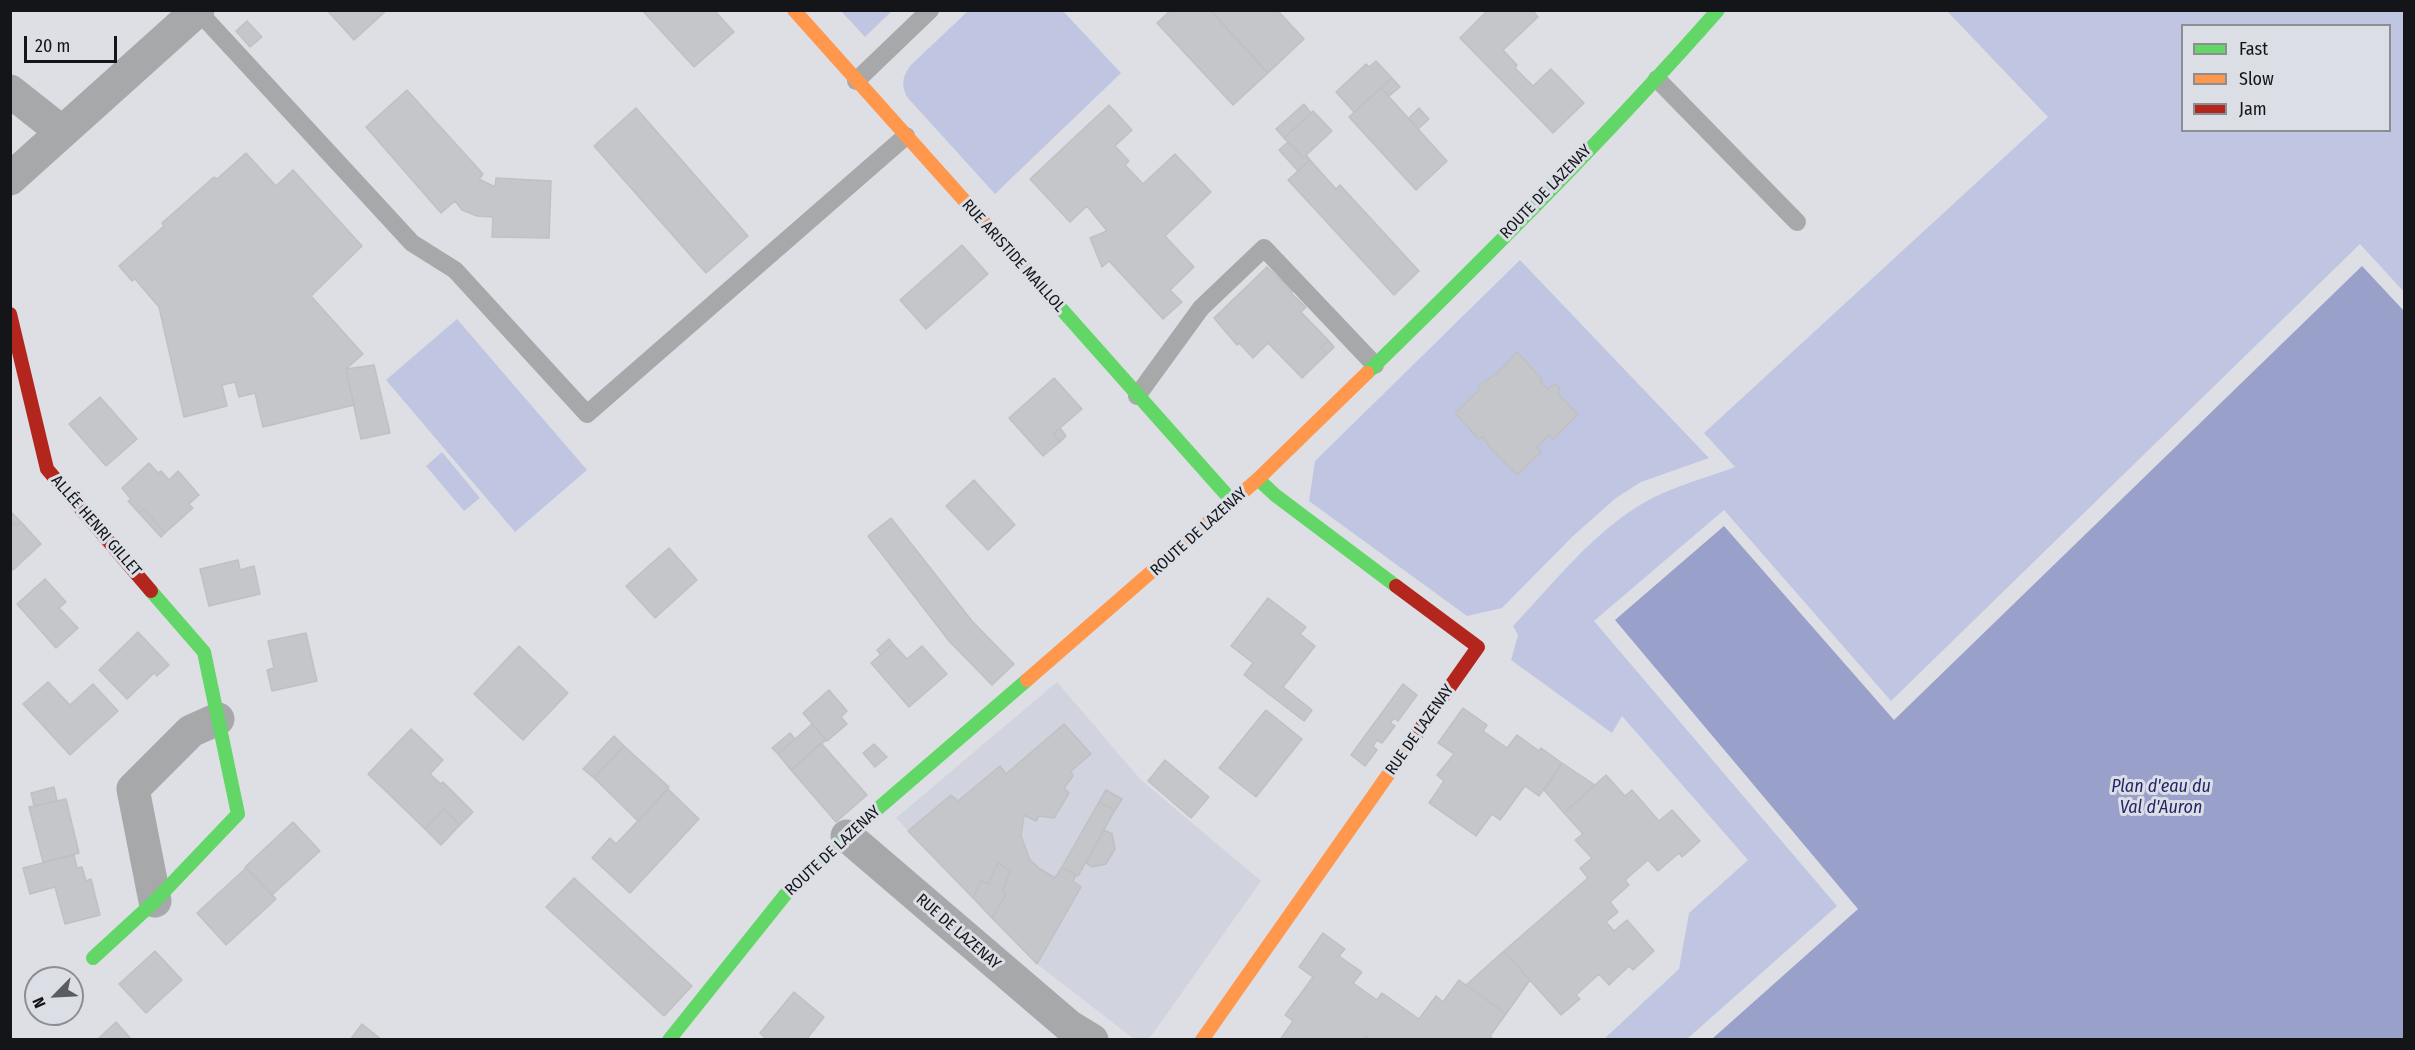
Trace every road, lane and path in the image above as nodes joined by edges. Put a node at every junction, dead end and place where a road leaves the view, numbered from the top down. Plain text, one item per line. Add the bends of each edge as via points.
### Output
1 (794, 10) edge
2 (930, 10) edge
3 (1718, 10) edge
4 (198, 11) edge
5 (1657, 79) junction
6 (856, 81) junction
7 (10, 91) edge
8 (62, 132) junction
9 (906, 136) junction
10 (10, 179) edge
11 (1797, 222) dead end
12 (10, 314) edge
13 (1375, 365) junction
14 (1137, 396) junction
15 (1258, 479) junction
16 (1232, 501) junction
17 (218, 719) junction
18 (848, 836) junction
19 (155, 901) junction
20 (93, 958) dead end
21 (1072, 1035) edge
22 (669, 1040) edge
23 (1202, 1040) edge

1 - 6 street, RUE ARISTIDE MAILLOL
2 - 6 lane
3 - 5 street, ROUTE DE LAZENAY
4 - 8 street
4 - 9 lane via 412,243 455,270 587,414
5 - 11 lane
5 - 13 street, ROUTE DE LAZENAY
6 - 9 street, RUE ARISTIDE MAILLOL
7 - 8 street
8 - 10 street
9 - 14 street, RUE ARISTIDE MAILLOL
12 - 17 street, ALLÉE HENRI GILLET via 46,469 204,652
13 - 14 lane via 1264,249 1201,308
13 - 15 street, ROUTE DE LAZENAY
14 - 16 street, RUE ARISTIDE MAILLOL
15 - 16 street, ROUTE DE LAZENAY
15 - 23 street, RUE DE LAZENAY via 1478,646
16 - 18 street, ROUTE DE LAZENAY
17 - 19 street, ALLÉE HENRI GILLET via 238,814
17 - 19 street via 191,731 133,789
18 - 21 street, RUE DE LAZENAY
18 - 22 street, ROUTE DE LAZENAY via 785,895
19 - 20 street, ALLÉE HENRI GILLET

